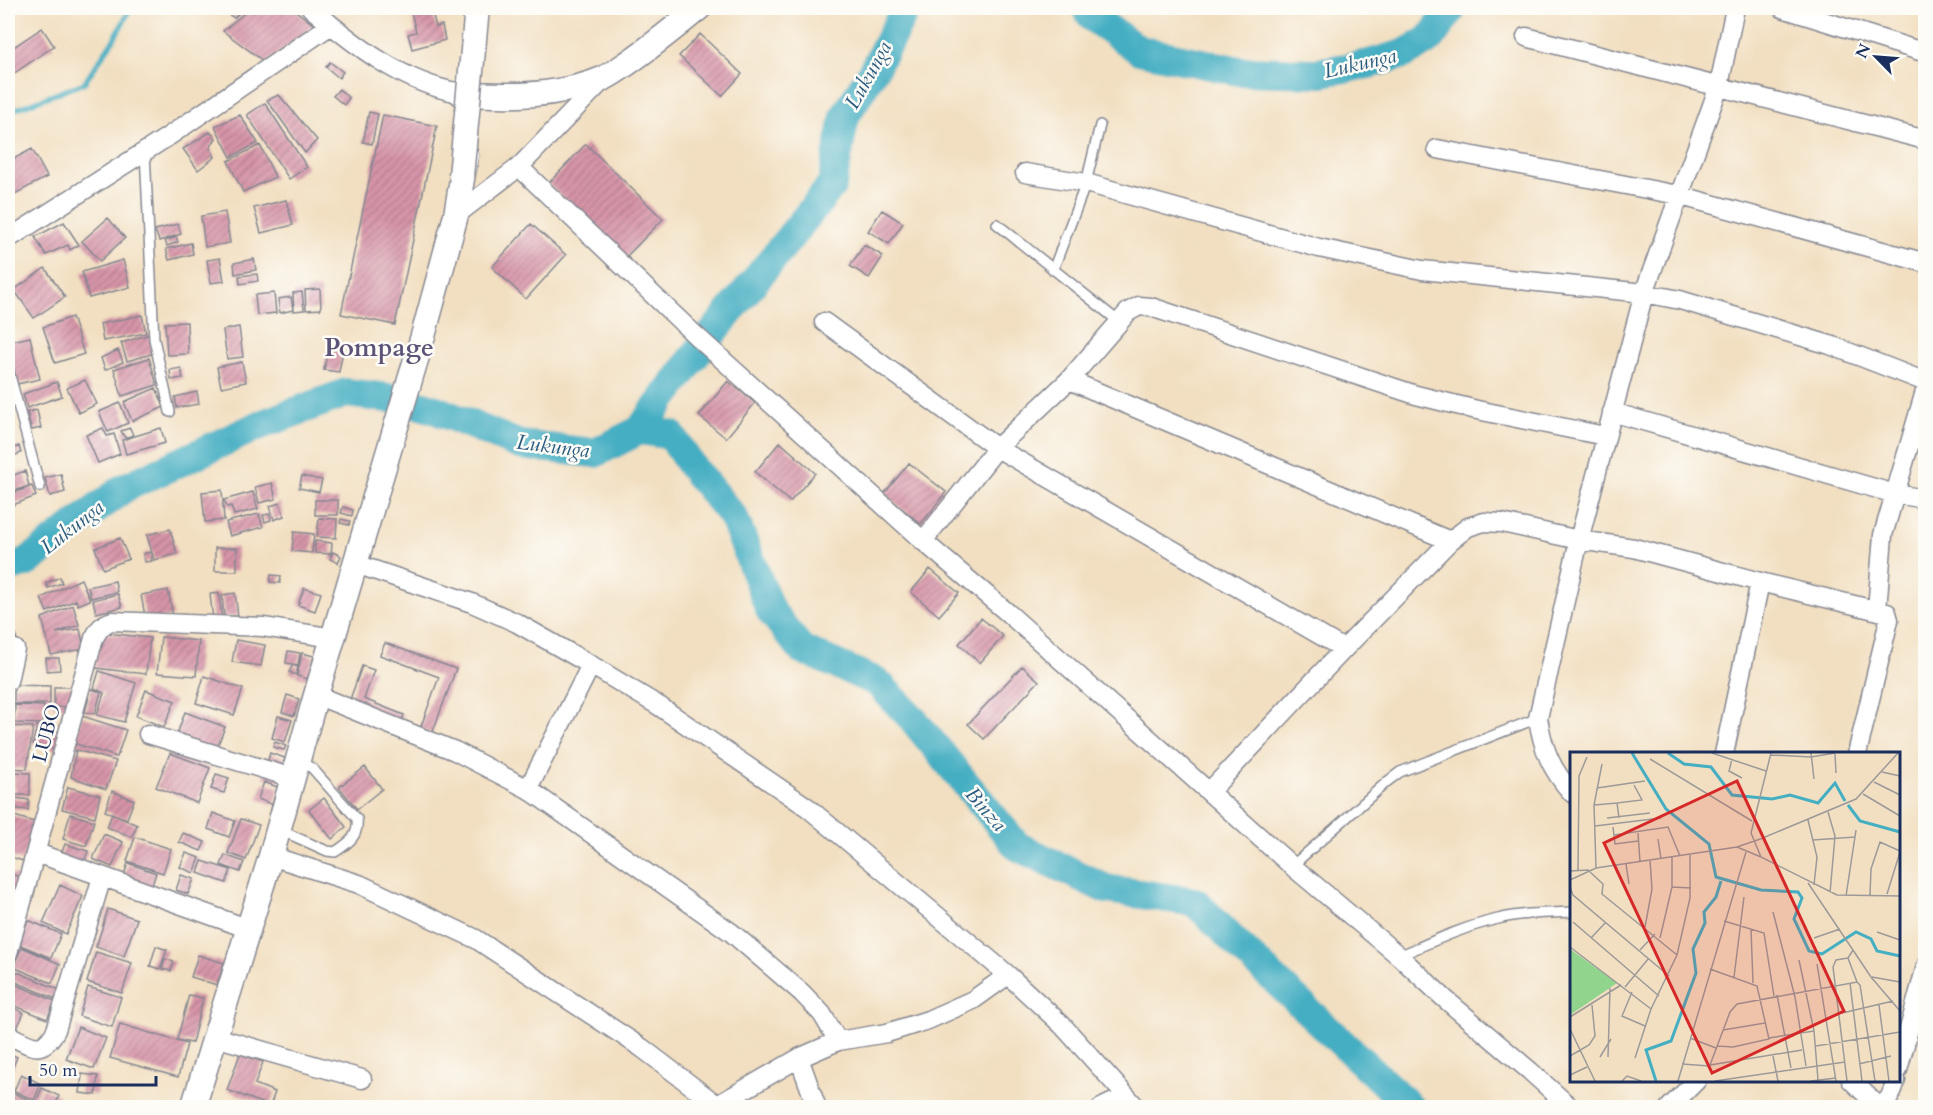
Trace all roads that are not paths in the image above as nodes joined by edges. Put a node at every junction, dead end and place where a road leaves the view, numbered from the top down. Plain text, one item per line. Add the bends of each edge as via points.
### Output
1 (312, 8) edge
2 (477, 8) edge
3 (699, 8) edge
4 (1735, 8) edge
5 (1782, 8) edge
6 (331, 24) junction
7 (1526, 37) dead end
8 (1926, 53) edge
9 (604, 78) junction
10 (1719, 86) junction
11 (470, 94) junction
12 (1100, 125) dead end
13 (1926, 140) edge
14 (1437, 149) dead end
15 (145, 152) junction
16 (519, 167) junction
17 (1025, 172) dead end
18 (461, 176) junction
19 (1086, 183) junction
20 (1678, 195) junction
21 (456, 215) junction
22 (997, 224) dead end
23 (8, 239) edge
24 (1926, 263) edge
25 (1053, 270) junction
26 (1644, 293) junction
27 (1119, 321) junction
28 (824, 322) dead end
29 (8, 368) edge
30 (1069, 380) junction
31 (1926, 382) edge
32 (1926, 388) edge
33 (170, 412) dead end
34 (1612, 412) junction
35 (1605, 436) junction
36 (997, 448) junction
37 (40, 487) dead end
38 (1895, 494) junction
39 (1926, 500) edge
40 (1579, 540) junction
41 (923, 541) junction
42 (1450, 541) junction
43 (356, 564) junction
44 (1760, 582) junction
45 (1877, 610) junction
46 (334, 638) junction
47 (15, 649) dead end
48 (1344, 649) junction
49 (591, 664) junction
50 (8, 681) edge
51 (316, 695) junction
52 (1538, 718) junction
53 (148, 734) dead end
54 (1724, 752) edge
55 (1857, 752) edge
56 (295, 770) junction
57 (528, 789) junction
58 (1570, 791) edge
59 (1209, 792) junction
60 (278, 829) junction
61 (37, 853) junction
62 (271, 856) junction
63 (1292, 866) junction
64 (102, 877) junction
65 (1570, 912) edge
66 (249, 929) junction
67 (8, 953) edge
68 (1398, 956) junction
69 (1926, 966) edge
70 (1008, 975) junction
71 (8, 1035) edge
72 (215, 1036) junction
73 (838, 1041) junction
74 (798, 1058) junction
75 (1900, 1066) edge
76 (362, 1079) dead end
77 (1695, 1082) edge
78 (1853, 1082) edge
79 (1895, 1082) edge
80 (1132, 1102) edge
81 (715, 1106) edge
82 (1882, 1106) edge
83 (193, 1107) edge
84 (817, 1107) edge
85 (1101, 1107) edge
86 (1570, 1107) edge
87 (1669, 1107) edge

1 - 6 street
2 - 11 street
2 - 18 street, bridge
3 - 9 street via 642,54
4 - 10 street
5 - 8 street
6 - 11 street via 406,76 429,87
6 - 15 street
7 - 10 street
9 - 11 street via 566,90 533,94
9 - 16 street
10 - 13 street
10 - 20 street
11 - 18 street
12 - 19 lane
14 - 20 street
15 - 23 street
15 - 33 lane via 154,339
16 - 21 street
16 - 41 street via 693,333
17 - 19 street
18 - 21 street
19 - 25 lane
19 - 26 street via 1319,248 1422,270
20 - 24 street
20 - 26 street
21 - 43 street
22 - 25 lane
25 - 27 lane
26 - 31 street via 1830,345
26 - 34 street
27 - 30 street
27 - 35 street via 1139,306 1151,307 1416,395
28 - 36 street
29 - 37 lane
30 - 36 street
30 - 42 street
32 - 38 street
34 - 35 street
34 - 38 street
35 - 40 street
36 - 41 street
36 - 48 street
38 - 39 street
38 - 45 street via 1883,536
40 - 42 street via 1484,522 1468,527
40 - 44 street via 1634,549
40 - 52 street
41 - 59 street
42 - 48 street
43 - 46 street
43 - 49 street via 471,603 517,623
44 - 45 street
44 - 54 street
45 - 55 street via 1887,613 1890,620
46 - 51 street
46 - 61 street, LUBO via 263,627 105,623 94,638
47 - 50 street
48 - 59 street
49 - 57 street
49 - 70 street via 807,807
51 - 56 street
51 - 57 street via 455,751
52 - 58 street via 1549,763
52 - 63 lane via 1401,772
53 - 56 street
56 - 60 street
56 - 60 lane via 312,768 357,819 357,832 335,852
57 - 73 street via 732,933 802,993 822,1014
59 - 63 street
60 - 62 street
61 - 64 street
61 - 67 street, LUBO
62 - 66 street
62 - 81 street via 359,884 476,939 642,1048
63 - 68 street
64 - 66 street
64 - 71 street via 50,1041 33,1046
65 - 68 lane via 1499,918
66 - 72 street
68 - 86 street
69 - 75 street
70 - 73 street via 973,1000 928,1020 887,1033
70 - 80 street via 1062,1025
72 - 76 street
72 - 83 street
73 - 74 street
74 - 81 street
74 - 84 street
77 - 87 street
78 - 82 street
79 - 82 street via 1889,1100
80 - 85 street

